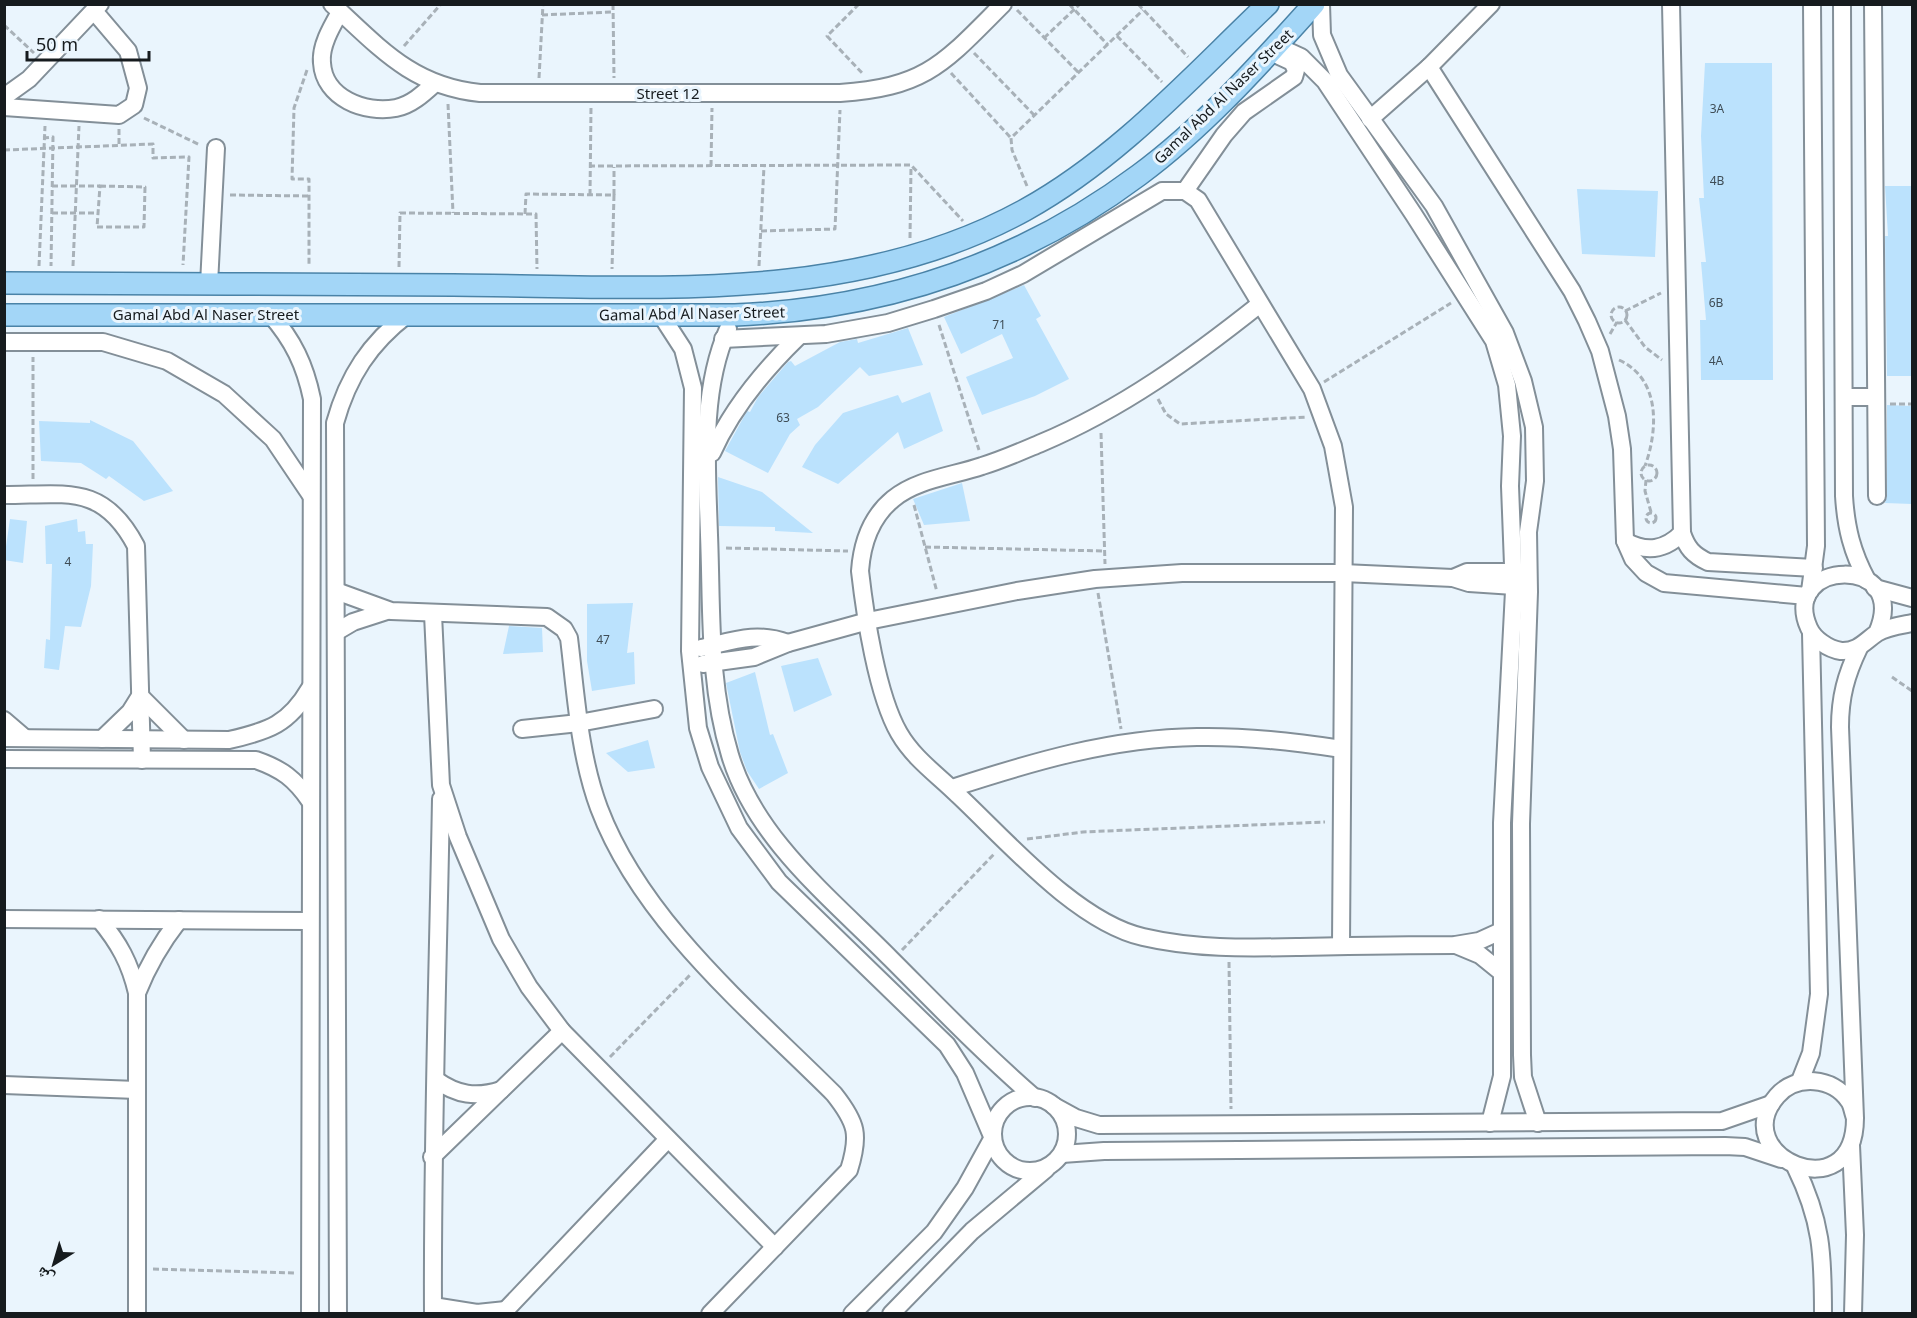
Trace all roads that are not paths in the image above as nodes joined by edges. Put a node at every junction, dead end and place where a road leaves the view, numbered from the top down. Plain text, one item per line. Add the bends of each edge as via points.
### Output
1 (1003, 4) edge
2 (1268, 4) edge
3 (1314, 4) edge
4 (1321, 4) edge
5 (1491, 4) edge
6 (1671, 4) edge
7 (1812, 4) edge
8 (1842, 4) edge
9 (1873, 4) edge
10 (97, 8) edge
11 (336, 8) edge
12 (1274, 49) junction
13 (1429, 67) junction
14 (1332, 78) junction
15 (434, 84) junction
16 (4, 97) edge
17 (4, 107) edge
18 (1370, 119) junction
19 (216, 148) road end
20 (1185, 191) junction
21 (1434, 206) junction
22 (1414, 215) junction
23 (4, 283) edge
24 (209, 284) junction
25 (1260, 304) junction
26 (270, 314) junction
27 (408, 314) junction
28 (4, 315) edge
29 (661, 315) junction
30 (735, 315) junction
31 (798, 337) junction
32 (723, 339) junction
33 (4, 342) edge
34 (1844, 397) junction
35 (1876, 401) junction
36 (692, 408) junction
37 (711, 408) junction
38 (312, 423) junction
39 (335, 423) junction
40 (707, 464) junction
41 (310, 494) junction
42 (4, 495) edge
43 (1877, 496) dead end
44 (1682, 533) junction
45 (1625, 541) junction
46 (1753, 565) junction
47 (1814, 568) junction
48 (1517, 571) junction
49 (1342, 573) junction
50 (1871, 584) junction
51 (336, 591) junction
52 (1753, 591) junction
53 (1809, 593) junction
54 (1912, 598) edge
55 (391, 611) junction
56 (433, 614) junction
57 (868, 621) junction
58 (1912, 623) edge
59 (336, 632) junction
60 (1811, 633) junction
61 (1877, 633) junction
62 (1859, 648) junction
63 (712, 654) junction
64 (690, 658) junction
65 (310, 687) junction
66 (140, 696) junction
67 (654, 709) dead end
68 (4, 720) edge
69 (579, 723) junction
70 (522, 729) dead end
71 (4, 738) edge
72 (25, 738) junction
73 (102, 739) junction
74 (141, 739) junction
75 (184, 740) junction
76 (1342, 749) junction
77 (4, 759) edge
78 (142, 760) junction
79 (441, 784) junction
80 (952, 788) junction
81 (310, 801) junction
82 (4, 919) edge
83 (99, 919) junction
84 (179, 920) junction
85 (310, 921) junction
86 (1501, 931) junction
87 (1455, 945) junction
88 (1341, 946) junction
89 (1501, 972) junction
90 (310, 989) junction
91 (338, 990) junction
92 (137, 993) junction
93 (562, 1031) junction
94 (1503, 1055) junction
95 (1522, 1055) junction
96 (436, 1080) junction
97 (1800, 1081) junction
98 (4, 1085) edge
99 (501, 1089) junction
100 (137, 1090) junction
101 (1035, 1098) junction
102 (1771, 1104) junction
103 (1054, 1106) junction
104 (1855, 1118) junction
105 (1490, 1123) junction
106 (1538, 1123) junction
107 (992, 1138) junction
108 (668, 1139) junction
109 (1851, 1145) junction
110 (1062, 1154) junction
111 (432, 1157) junction
112 (1789, 1163) junction
113 (1049, 1167) junction
114 (775, 1247) junction
115 (433, 1310) edge
116 (504, 1312) edge
117 (137, 1314) edge
118 (310, 1314) edge
119 (338, 1314) edge
120 (710, 1314) edge
121 (852, 1314) edge
122 (891, 1314) edge
123 (1822, 1314) edge
124 (1853, 1314) edge

1 - 15 street, Street 12 via 942,63 901,85 879,90 480,93
2 - 24 main road, Gamal Abd Al Naser Street via 1114,150 1071,182 975,234 925,253 843,274 712,286
3 - 12 main road, Gamal Abd Al Naser Street
4 - 14 street via 1322,35
5 - 13 street
6 - 44 street
7 - 47 street
8 - 34 street
9 - 35 street
10 - 16 street via 45,63
10 - 17 street via 128,51 138,88 134,105 119,115
11 - 15 street, Street 12 via 394,60
11 - 15 street via 321,63 336,93 350,103 373,109 396,108 418,99
12 - 14 street via 1301,57
12 - 20 street via 1292,62 1294,77 1244,111
12 - 30 main road, Gamal Abd Al Naser Street via 1180,142 1141,174 1100,204 1011,253 878,298 800,311
13 - 18 street
13 - 45 street via 1572,291 1600,351 1622,448
14 - 18 street
14 - 22 street
18 - 21 street
19 - 24 street
20 - 25 street via 1203,207
20 - 31 street via 1170,189 1155,194 1023,274 986,291 857,330
21 - 22 street
21 - 48 street via 1504,333 1523,381 1533,427 1535,481 1528,532
22 - 48 street via 1494,340 1508,385
23 - 24 main road, Gamal Abd Al Naser Street
25 - 49 street via 1312,389 1323,416 1344,507
25 - 57 street via 1157,381 1101,414 984,466 909,488 892,499 878,514 862,551 860,571
26 - 27 main road, Gamal Abd Al Naser Street
26 - 28 main road, Gamal Abd Al Naser Street
26 - 38 street via 299,353 307,375
27 - 29 main road, Gamal Abd Al Naser Street
27 - 39 street via 363,357 342,397
29 - 30 main road, Gamal Abd Al Naser Street
29 - 36 street via 687,358
30 - 32 street
31 - 32 street
31 - 40 street via 744,396
32 - 37 street via 714,373
33 - 41 street via 103,342 166,361 224,394 273,439
34 - 35 street
34 - 50 street via 1846,526 1853,554
35 - 43 street
36 - 37 street
36 - 64 street
37 - 40 street
38 - 39 street
38 - 41 street
39 - 51 street
40 - 63 street
41 - 65 street
42 - 66 street via 78,495 104,505 124,522 136,546
44 - 45 street via 1673,542 1649,550
44 - 46 street via 1686,546 1708,562
45 - 52 street via 1633,559 1646,573 1664,582
46 - 47 street
46 - 52 street
47 - 53 street
48 - 49 street via 1467,572 1454,578
48 - 86 street via 1502,823
48 - 95 street
49 - 57 street via 1182,573 1101,578
49 - 76 street
50 - 53 street via 1853,573 1836,573 1821,579
50 - 54 street
50 - 61 street via 1883,611
51 - 55 street
51 - 59 street
52 - 53 street
53 - 60 street via 1804,609
55 - 56 street
55 - 59 street via 371,614
56 - 69 street via 546,617 556,622 569,638
56 - 79 street
57 - 63 street via 788,643 754,657
57 - 80 street via 883,698 899,734 923,764
58 - 61 street
59 - 91 street
60 - 62 street via 1824,645 1841,651
60 - 97 street via 1819,994 1811,1053
61 - 62 street
62 - 104 street via 1840,700
63 - 64 street
63 - 101 street via 730,757 758,814 797,864 992,1060
64 - 107 street via 698,728 723,798 739,828 779,882 947,1045 965,1073
65 - 75 street via 292,714 256,734 230,740
65 - 81 street
66 - 73 street via 130,712
66 - 74 street
66 - 75 street
67 - 69 street
68 - 72 street
69 - 70 street
69 - 114 street via 599,807 641,891 702,962 852,1116 857,1144 849,1170
71 - 72 street
72 - 73 street
73 - 74 street
74 - 75 street
74 - 78 street
76 - 80 street via 1270,739 1196,737 1123,742 1062,754
76 - 88 street
77 - 78 street
78 - 81 street via 256,760 288,775
79 - 93 street via 458,837 501,939 529,987
79 - 96 street
80 - 88 street via 1063,893 1100,918 1141,937 1228,948
81 - 85 street
82 - 83 street
83 - 84 street
83 - 92 street via 118,941
84 - 85 street
84 - 92 street via 147,966
85 - 90 street
86 - 87 street via 1479,941
86 - 89 street
87 - 88 street
87 - 89 street via 1480,956
89 - 94 street
90 - 91 street
90 - 118 street
91 - 119 street
92 - 100 street
93 - 99 street
93 - 108 street
94 - 95 street
94 - 105 street via 1502,1077
95 - 106 street via 1523,1077
96 - 99 street via 460,1093 481,1095
96 - 111 street
97 - 102 street
97 - 104 street via 1819,1081 1836,1088 1849,1101
98 - 100 street
99 - 111 street
100 - 117 street
101 - 103 street
101 - 107 street via 1013,1101 1004,1107 997,1115
102 - 106 street via 1722,1121
102 - 112 street via 1767,1134 1773,1149
103 - 105 street via 1099,1125
103 - 110 street via 1066,1129
104 - 109 street
105 - 106 street
107 - 113 street via 997,1153 1020,1171 1035,1172
107 - 121 street via 965,1188 934,1232
108 - 114 street
108 - 116 street
109 - 112 street via 1843,1156 1821,1169
109 - 124 street
110 - 112 street via 1725,1146 1755,1150
110 - 113 street
111 - 115 street
112 - 123 street via 1809,1196 1819,1226
113 - 122 street via 972,1231
114 - 120 street
115 - 116 street

